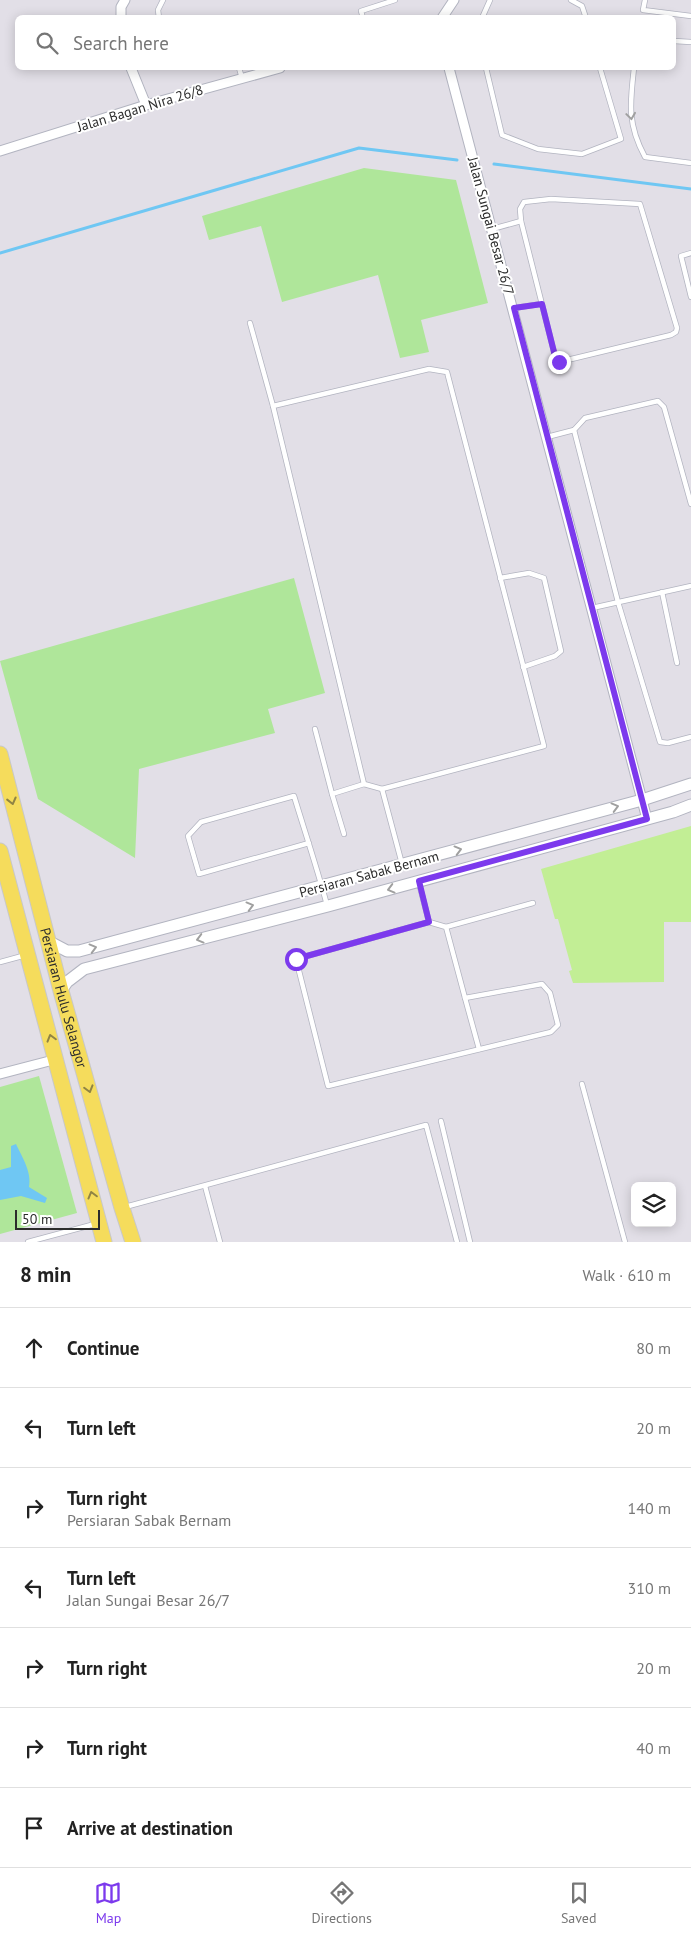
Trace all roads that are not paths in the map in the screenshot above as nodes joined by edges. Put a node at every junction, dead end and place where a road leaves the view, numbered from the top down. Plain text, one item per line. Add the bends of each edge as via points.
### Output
1 (125, 0) edge
2 (163, 0) edge
3 (395, 0) edge
4 (454, 0) edge
5 (490, 0) edge
6 (571, 0) edge
7 (645, 0) edge
8 (121, 15) edge
9 (159, 15) edge
10 (362, 15) edge
11 (444, 15) edge
12 (483, 15) edge
13 (585, 15) edge
14 (691, 16) edge
15 (676, 40) edge
16 (691, 42) edge
17 (132, 70) edge
18 (240, 70) edge
19 (272, 70) edge
20 (450, 70) edge
21 (486, 70) edge
22 (601, 70) edge
23 (634, 70) edge
24 (242, 78) junction
25 (146, 105) junction
26 (0, 151) edge
27 (691, 163) edge
28 (521, 221) junction
29 (492, 229) junction
30 (691, 253) edge
31 (691, 297) edge
32 (542, 304) junction
33 (514, 308) junction
34 (250, 323) dead end
35 (273, 406) junction
36 (574, 430) junction
37 (547, 437) junction
38 (691, 504) edge
39 (500, 578) junction
40 (691, 586) edge
41 (662, 592) junction
42 (618, 602) junction
43 (592, 608) junction
44 (677, 663) dead end
45 (524, 667) junction
46 (314, 730) dead end
47 (691, 737) edge
48 (0, 754) edge
49 (364, 784) junction
50 (691, 784) edge
51 (382, 789) junction
52 (332, 794) junction
53 (642, 800) junction
54 (691, 805) edge
55 (647, 819) junction
56 (344, 834) dead end
57 (309, 843) junction
58 (0, 851) edge
59 (402, 865) junction
60 (419, 881) junction
61 (322, 887) junction
62 (5, 889) edge
63 (532, 903) dead end
64 (328, 906) junction
65 (429, 922) junction
66 (446, 926) junction
67 (48, 940) junction
68 (27, 955) junction
69 (0, 962) edge
70 (62, 992) junction
71 (465, 998) junction
72 (479, 1049) junction
73 (57, 1059) junction
74 (0, 1074) edge
75 (582, 1084) dead end
76 (441, 1121) dead end
77 (205, 1186) junction
78 (122, 1208) junction
79 (99, 1223) junction
80 (28, 1242) edge
81 (104, 1242) edge
82 (133, 1242) edge
83 (220, 1242) edge
84 (457, 1242) edge
85 (470, 1242) edge
86 (624, 1242) edge

1 - 8 street
2 - 9 lane
3 - 10 lane via 361,11
4 - 11 street
5 - 12 lane
6 - 13 lane via 582,6
7 - 14 lane via 643,10
15 - 16 lane
17 - 25 street
18 - 24 lane
19 - 24 street, Jalan Bagan Nira 26/8
20 - 29 street, Jalan Sungai Besar 26/7
21 - 22 lane via 502,135 538,149 582,154 621,139
23 -> 27 lane via 629,110 635,138 645,157
24 - 25 street, Jalan Bagan Nira 26/8
25 - 26 street, Jalan Bagan Nira 26/8
28 - 29 lane
28 - 32 lane
28 - 32 lane via 520,209 524,202 578,199 640,204 677,328 671,335 559,362
29 - 33 street, Jalan Sungai Besar 26/7
30 - 31 lane via 681,256
32 - 33 lane
33 - 37 street, Jalan Sungai Besar 26/7
34 - 35 lane
35 - 39 lane via 429,369 447,372
35 - 49 lane
36 - 37 lane
36 - 38 lane via 584,418 658,401 664,407
36 - 42 lane
37 - 43 street, Jalan Sungai Besar 26/7
39 - 45 lane
39 - 45 lane via 529,573 544,578 561,651
40 - 41 lane
41 - 42 lane
41 - 44 lane
42 - 43 lane
42 - 47 lane via 660,742 668,744
43 - 53 street, Jalan Sungai Besar 26/7
45 - 51 lane via 544,746
46 - 52 lane
48 -> 67 main road, Persiaran Hulu Selangor
49 - 51 lane
49 - 52 lane
50 - 53 street, Persiaran Sabak Bernam
51 - 59 lane
52 - 56 lane
53 - 55 street, Jalan Sungai Besar 26/7
59 -> 53 street, Persiaran Sabak Bernam
54 - 55 street, Persiaran Sabak Bernam
55 - 60 street, Persiaran Sabak Bernam
57 - 57 lane via 294,796 201,822 188,836 199,874
57 - 61 lane
58 - 62 main road, Persiaran Hulu Selangor
59 - 61 street, Persiaran Sabak Bernam
60 -> 64 street, Persiaran Sabak Bernam
60 - 65 lane
61 - 64 lane
67 -> 61 street, Persiaran Sabak Bernam via 58,948 80,951
62 - 68 main road, Persiaran Hulu Selangor
63 - 66 lane
64 -> 70 street, Persiaran Sabak Bernam via 84,969 67,982
65 - 66 lane
65 - 72 lane via 296,959 328,1086
66 - 71 lane
67 - 70 main road, Persiaran Hulu Selangor
68 - 69 lane
73 -> 68 main road, Persiaran Hulu Selangor
70 -> 78 main road, Persiaran Hulu Selangor
71 - 72 lane
71 - 72 lane via 542,984 550,993 558,1025 551,1032
73 - 74 street
79 -> 73 main road, Persiaran Hulu Selangor
75 - 86 lane
76 - 85 lane
77 - 78 lane
77 - 83 lane
77 - 84 lane via 426,1125
78 - 82 main road, Persiaran Hulu Selangor
79 - 80 lane
79 - 81 main road, Persiaran Hulu Selangor

